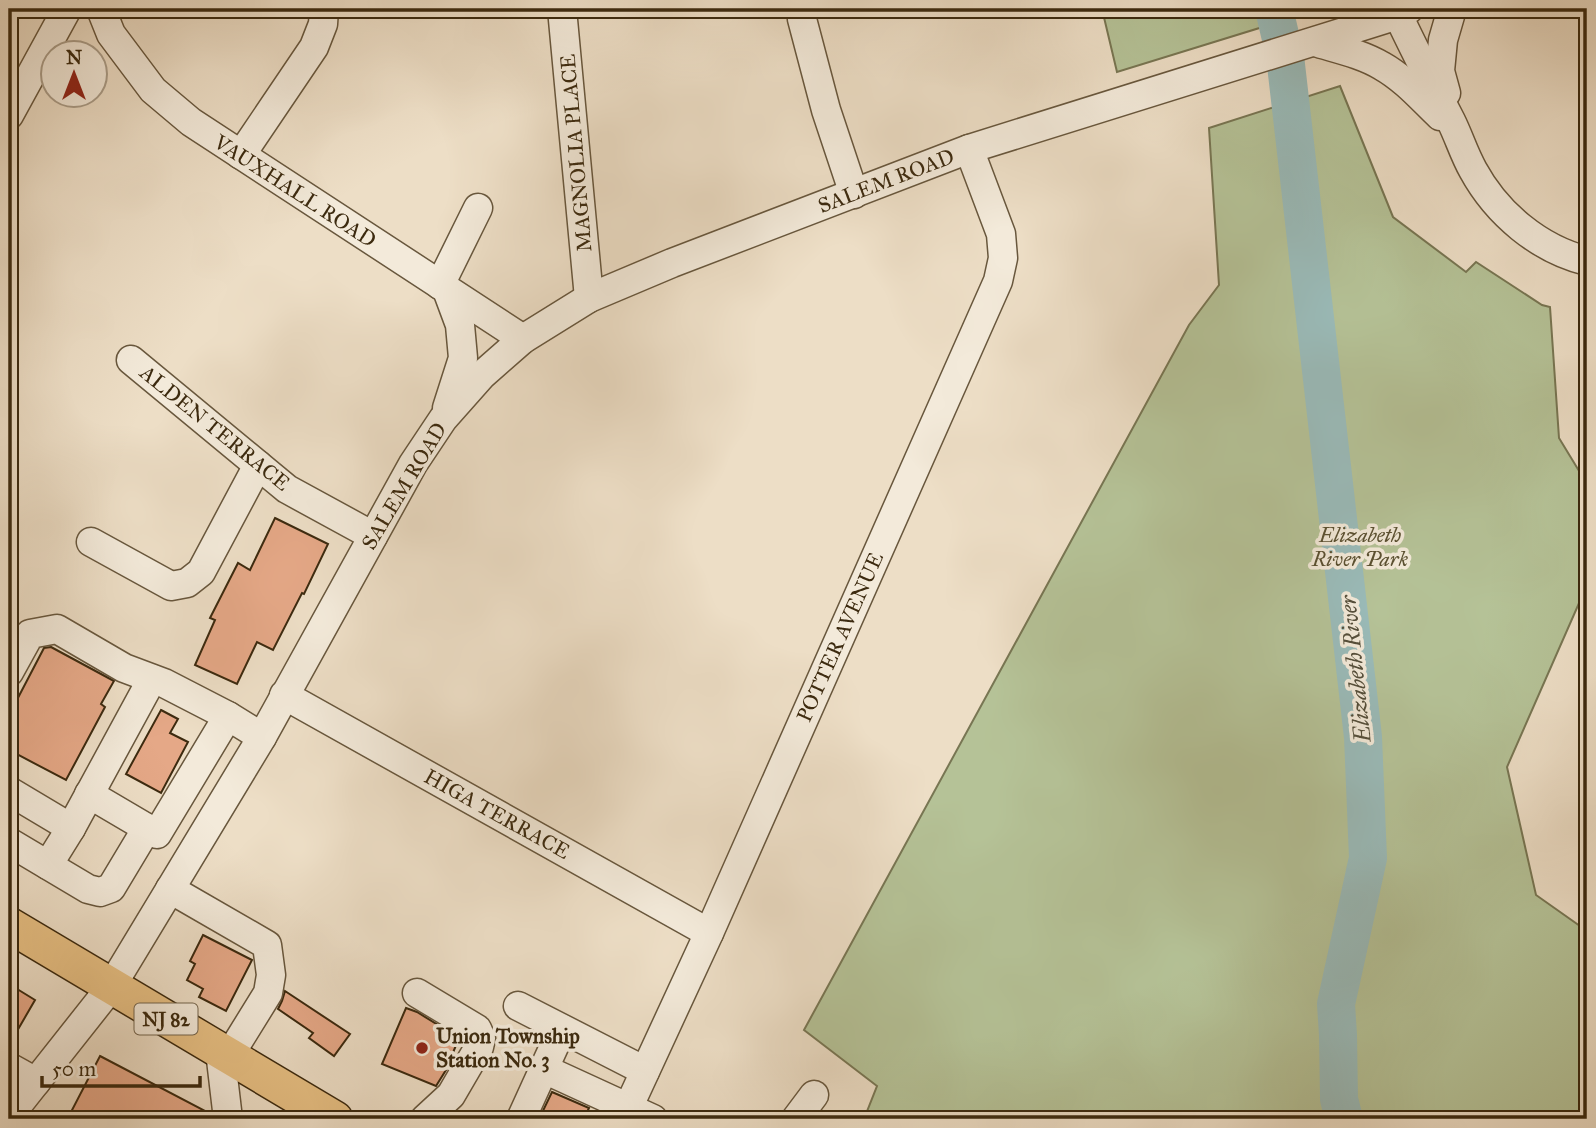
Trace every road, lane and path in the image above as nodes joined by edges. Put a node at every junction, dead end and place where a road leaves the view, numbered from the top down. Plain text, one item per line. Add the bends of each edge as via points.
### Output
1 (67, 9) edge
2 (102, 9) edge
3 (324, 9) edge
4 (562, 9) edge
5 (801, 9) edge
6 (1452, 9) edge
7 (1403, 12) edge
8 (1315, 42) junction
9 (9, 115) edge
10 (1455, 130) junction
11 (968, 149) junction
12 (241, 155) junction
13 (854, 194) junction
14 (478, 208) dead end
15 (1587, 261) edge
16 (444, 288) junction
17 (589, 298) junction
18 (523, 338) junction
19 (131, 359) dead end
20 (443, 419) junction
21 (258, 465) junction
22 (373, 536) junction
23 (91, 542) dead end
24 (9, 672) edge
25 (152, 679) junction
26 (284, 695) junction
27 (228, 716) junction
28 (262, 737) junction
29 (9, 791) edge
30 (89, 794) junction
31 (71, 828) junction
32 (152, 831) junction
33 (9, 842) edge
34 (48, 865) junction
35 (170, 889) junction
36 (9, 925) edge
37 (709, 933) junction
38 (111, 987) junction
39 (417, 993) dead end
40 (519, 1006) dead end
41 (562, 1029) junction
42 (225, 1054) junction
43 (9, 1067) edge
44 (544, 1069) junction
45 (645, 1071) junction
46 (36, 1082) junction
47 (814, 1094) dead end
48 (9, 1116) edge
49 (635, 1116) edge
50 (228, 1119) edge
51 (335, 1119) edge
52 (425, 1119) edge
53 (521, 1119) edge
54 (796, 1119) edge

1 - 9 street
2 - 12 street, VAUXHALL ROAD via 111,34 153,90
3 - 12 street via 314,47
4 - 17 street, MAGNOLIA PLACE
5 - 13 street via 826,110
6 - 10 street via 1440,71
7 - 8 street, SALEM ROAD
7 - 10 street
8 - 10 street via 1384,67
8 - 11 street, SALEM ROAD
10 - 15 street via 1485,191 1506,214 1551,248
11 - 13 street, SALEM ROAD
11 - 37 street, POTTER AVENUE via 1001,234 1003,258 998,281
12 - 16 street, VAUXHALL ROAD
13 - 17 street, SALEM ROAD
14 - 16 street
16 - 18 street, VAUXHALL ROAD
16 - 20 street via 460,325 463,358
17 - 18 street, SALEM ROAD
18 - 20 street, SALEM ROAD
19 - 21 street, ALDEN TERRACE
20 - 22 street, SALEM ROAD
21 - 22 street, ALDEN TERRACE via 287,489
21 - 23 street via 201,572 187,583 171,586
22 - 26 street, SALEM ROAD
24 - 25 street via 30,635 57,629
25 - 27 street
25 - 30 street
26 - 28 street, SALEM ROAD
26 - 37 street, HIGA TERRACE
27 - 28 street
27 - 32 street
28 - 35 street, SALEM ROAD
29 - 31 street
30 - 31 street
30 - 32 street
31 - 34 street
32 - 34 street via 110,888 100,892
33 - 34 street
35 - 38 street, SALEM ROAD
35 - 42 street via 267,945 268,993
36 - 38 main road, NJ 82
37 - 45 street, POTTER AVENUE
38 - 42 main road, NJ 82
38 - 46 street, SALEM ROAD
39 - 52 street via 477,1029 481,1038 451,1095
40 - 41 street
41 - 44 street
41 - 45 street
42 - 50 street
42 - 51 main road, NJ 82
43 - 46 street
44 - 49 street
44 - 53 street
45 - 49 street, POTTER AVENUE
46 - 48 street, SALEM ROAD
47 - 54 street

